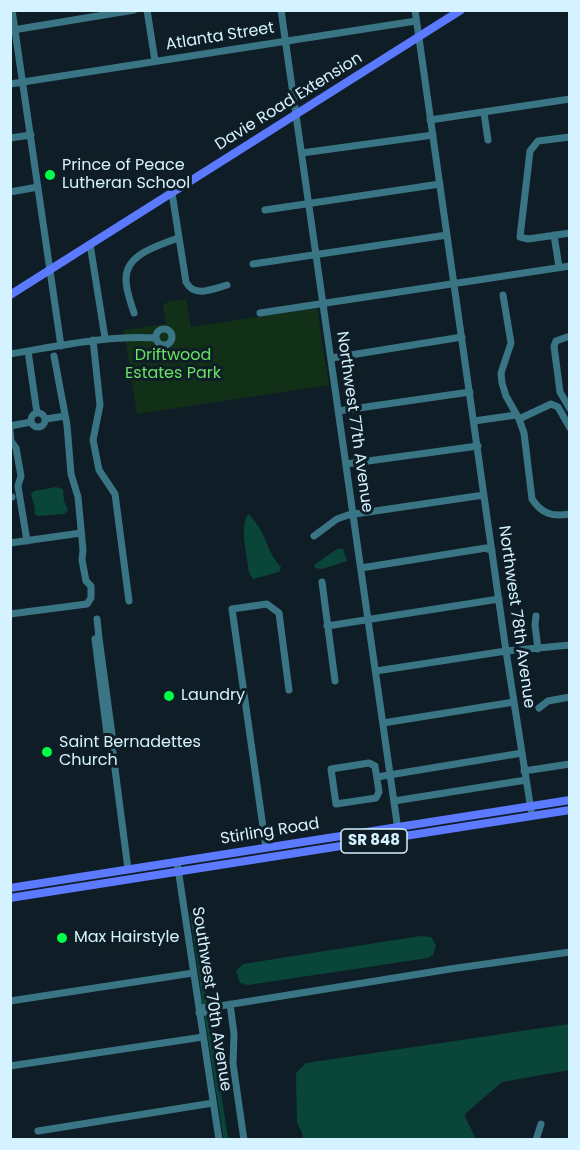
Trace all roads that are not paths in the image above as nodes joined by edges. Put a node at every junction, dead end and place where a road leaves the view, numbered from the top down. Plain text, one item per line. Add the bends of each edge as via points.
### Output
1 (12, 10) edge
2 (134, 10) edge
3 (147, 10) edge
4 (281, 10) edge
5 (415, 10) edge
6 (461, 10) edge
7 (416, 21) junction
8 (13, 30) edge
9 (419, 38) junction
10 (285, 41) junction
11 (155, 61) junction
12 (23, 82) junction
13 (10, 84) edge
14 (570, 99) edge
15 (484, 113) junction
16 (296, 115) junction
17 (430, 120) junction
18 (31, 135) junction
19 (433, 135) junction
20 (570, 137) edge
21 (10, 138) edge
22 (488, 140) dead end
23 (302, 153) junction
24 (440, 184) junction
25 (39, 187) junction
26 (10, 192) edge
27 (172, 193) junction
28 (308, 203) junction
29 (265, 210) dead end
30 (570, 233) edge
31 (447, 235) junction
32 (554, 235) junction
33 (178, 238) junction
34 (90, 244) junction
35 (316, 254) junction
36 (253, 264) dead end
37 (570, 266) edge
38 (559, 267) junction
39 (50, 270) junction
40 (454, 284) junction
41 (226, 285) dead end
42 (10, 295) edge
43 (502, 295) dead end
44 (323, 303) junction
45 (134, 313) dead end
46 (260, 313) dead end
47 (570, 336) edge
48 (462, 337) junction
49 (105, 338) junction
50 (156, 338) dead end
51 (93, 340) junction
52 (61, 345) junction
53 (28, 351) junction
54 (10, 354) edge
55 (54, 356) dead end
56 (332, 358) junction
57 (470, 392) junction
58 (570, 409) edge
59 (338, 411) junction
60 (37, 413) junction
61 (65, 416) junction
62 (518, 417) junction
63 (46, 419) junction
64 (31, 422) junction
65 (474, 422) junction
66 (10, 426) edge
67 (570, 428) edge
68 (10, 430) edge
69 (478, 446) junction
70 (346, 464) junction
71 (484, 495) junction
72 (354, 514) junction
73 (570, 514) edge
74 (81, 533) junction
75 (314, 536) dead end
76 (27, 541) junction
77 (10, 543) edge
78 (492, 550) junction
79 (361, 568) junction
80 (322, 582) dead end
81 (499, 599) junction
82 (129, 601) dead end
83 (10, 614) edge
84 (536, 616) dead end
85 (97, 619) dead end
86 (368, 620) junction
87 (327, 626) junction
88 (570, 645) edge
89 (538, 649) junction
90 (506, 651) junction
91 (376, 671) junction
92 (335, 681) dead end
93 (289, 690) dead end
94 (570, 697) edge
95 (514, 702) junction
96 (539, 708) dead end
97 (383, 723) junction
98 (522, 753) junction
99 (570, 764) edge
100 (524, 771) junction
101 (390, 775) junction
102 (377, 777) junction
103 (526, 780) junction
104 (570, 800) edge
105 (394, 801) junction
106 (530, 806) junction
107 (570, 810) edge
108 (532, 816) junction
109 (398, 827) junction
110 (399, 837) junction
111 (266, 848) junction
112 (178, 867) junction
113 (128, 869) junction
114 (74, 883) junction
115 (10, 888) edge
116 (10, 898) edge
117 (570, 952) edge
118 (193, 973) junction
119 (10, 1001) edge
120 (230, 1004) junction
121 (199, 1010) junction
122 (203, 1037) junction
123 (10, 1066) edge
124 (213, 1103) junction
125 (541, 1124) dead end
126 (38, 1131) dead end
127 (219, 1140) edge
128 (244, 1140) edge
129 (536, 1140) edge

1 - 8 street
2 - 8 street
3 - 11 street
4 - 10 street, Northwest 77th Avenue
5 - 7 street
6 - 9 main road, Davie Road Extension
7 - 9 street
7 - 10 street, Atlanta Street
8 - 12 street
9 - 16 main road, Davie Road Extension
9 - 17 street, Northwest 78th Avenue
10 - 11 street, Atlanta Street
10 - 16 street, Northwest 77th Avenue
11 - 12 street, Atlanta Street
12 - 13 street, Atlanta Street
12 - 18 street
14 - 15 street
15 - 17 street
15 - 22 street
16 - 23 street, Northwest 77th Avenue
16 - 27 main road, Davie Road Extension
17 - 19 street, Northwest 78th Avenue
18 - 21 street
18 - 25 street
19 - 23 street
19 - 24 street, Northwest 78th Avenue
20 - 32 street via 538,141 530,151 520,237
23 - 28 street, Northwest 77th Avenue
24 - 28 street
24 - 31 street, Northwest 78th Avenue
25 - 26 street
25 - 39 street
27 - 33 street
27 - 34 main road, Davie Road Extension
28 - 29 street
28 - 35 street, Northwest 77th Avenue
30 - 32 street
31 - 35 street
31 - 40 street, Northwest 78th Avenue
32 - 38 street
33 - 41 street via 189,288 196,292
33 - 45 street via 133,260 127,268 126,282
34 - 39 main road, Davie Road Extension
34 - 49 street
35 - 36 street
35 - 44 street, Northwest 77th Avenue
37 - 38 street
38 - 40 street
39 - 42 main road, Davie Road Extension
39 - 52 street
40 - 44 street
40 - 48 street, Northwest 78th Avenue
43 - 62 street via 511,343 501,373 502,384
44 - 46 street
44 - 56 street, Northwest 77th Avenue
47 - 58 street via 556,341 554,346 560,392
48 - 56 street
48 - 57 street, Northwest 78th Avenue
49 - 50 street
49 - 51 street
51 - 52 street
51 - 82 street via 100,405 93,440 99,470 115,494
52 - 53 street
53 - 54 street
53 - 60 street
55 - 61 street
56 - 59 street, Northwest 77th Avenue
57 - 59 street
57 - 65 street, Northwest 78th Avenue
59 - 70 street, Northwest 77th Avenue
60 - 63 street
60 - 64 street
61 - 63 street
61 - 74 street
62 - 65 street
62 - 67 street via 554,405
62 - 73 street via 532,499 547,514
63 - 64 street via 40,428
64 - 66 street
65 - 69 street, Northwest 78th Avenue
68 - 76 street via 21,476 18,486
69 - 70 street
69 - 71 street, Northwest 78th Avenue
70 - 72 street, Northwest 77th Avenue
71 - 72 street
71 - 78 street, Northwest 78th Avenue
72 - 75 street via 337,519
72 - 79 street, Northwest 77th Avenue
74 - 76 street
74 - 83 street via 82,560 86,581 91,586 87,603
76 - 77 street
78 - 79 street
78 - 81 street, Northwest 78th Avenue
79 - 86 street, Northwest 77th Avenue
80 - 87 street
81 - 86 street
81 - 90 street, Northwest 78th Avenue
84 - 89 street
85 - 113 street via 99,638 94,639
86 - 87 street
86 - 91 street, Northwest 77th Avenue
87 - 92 street
88 - 89 street
89 - 90 street
90 - 91 street
90 - 95 street, Northwest 78th Avenue
91 - 97 street, Northwest 77th Avenue
93 - 111 street via 279,613 267,604 232,609
94 - 96 street via 548,701
95 - 97 street
95 - 98 street, Northwest 78th Avenue
97 - 101 street, Northwest 77th Avenue
98 - 100 street, Northwest 78th Avenue
98 - 101 street
99 - 100 street
100 - 103 street, Northwest 78th Avenue
101 - 102 street
101 - 105 street, Northwest 77th Avenue
102 - 102 street via 376,798 336,804 331,769 372,764
103 - 105 street
103 - 106 street, Northwest 78th Avenue
104 - 106 main road, Stirling Road / SR 848
105 - 109 street, Northwest 77th Avenue
106 - 108 street, Northwest 78th Avenue
106 - 109 main road, Stirling Road / SR 848
107 - 108 main road, Stirling Road / SR 848
108 - 110 main road, Stirling Road / SR 848
109 - 110 street, Northwest 77th Avenue
109 - 111 main road, Stirling Road / SR 848
110 - 112 main road, Stirling Road / SR 848
111 - 112 main road, Stirling Road / SR 848
112 - 113 main road, Stirling Road / SR 848
112 - 114 main road, Stirling Road / SR 848
112 - 118 street, Southwest 70th Avenue
113 - 114 main road, Stirling Road / SR 848
114 - 115 main road, Stirling Road / SR 848
114 - 116 main road, Stirling Road / SR 848
117 - 120 street
118 - 119 street
118 - 121 street, Southwest 70th Avenue
120 - 121 street via 218,1010
120 - 128 street via 233,1065
121 - 122 street, Southwest 70th Avenue
122 - 123 street
122 - 124 street, Southwest 70th Avenue
124 - 126 street
124 - 127 street, Southwest 70th Avenue
125 - 129 street

